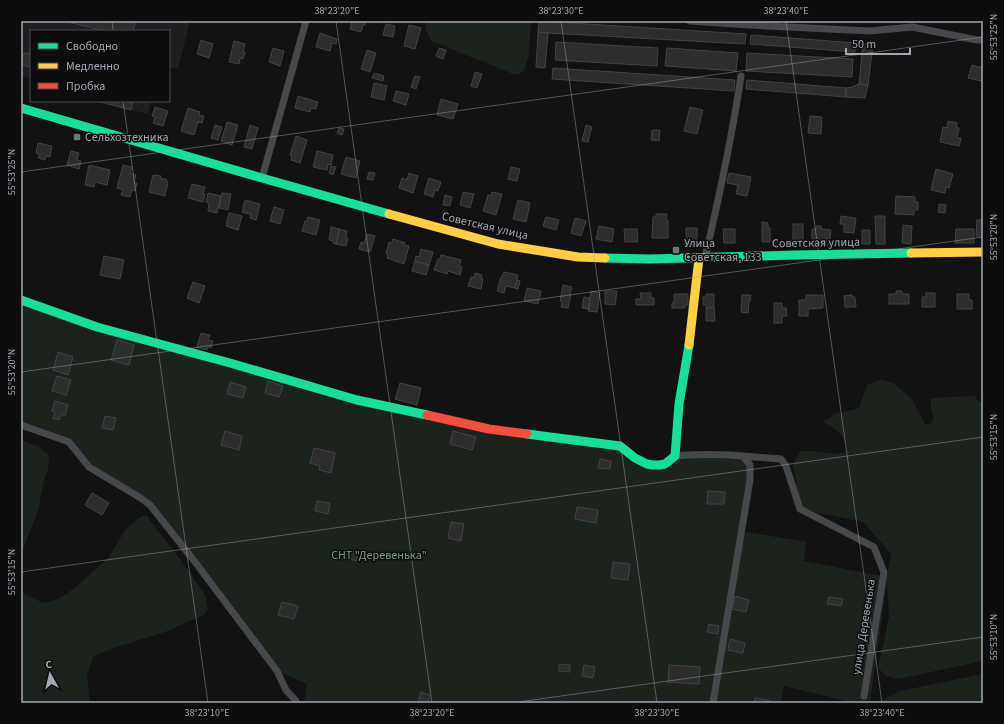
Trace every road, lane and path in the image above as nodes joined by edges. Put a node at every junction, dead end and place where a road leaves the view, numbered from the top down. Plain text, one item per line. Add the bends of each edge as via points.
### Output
1 (306, 21) edge
2 (690, 21) edge
3 (983, 40) edge
4 (741, 76) dead end
5 (21, 108) edge
6 (262, 178) junction
7 (983, 252) edge
8 (702, 258) junction
9 (21, 300) edge
10 (21, 425) edge
11 (675, 456) junction
12 (743, 456) junction
13 (864, 696) dead end
14 (296, 703) edge
15 (713, 703) edge

1 - 6 street
2 - 3 street via 870,31 912,27
4 - 8 street via 719,197
5 - 6 street, Советская улица
6 - 8 street, Советская улица via 498,244 578,257
7 - 8 street, Советская улица
8 - 11 street via 679,404
9 - 11 street via 97,327 357,400 489,429 620,446 640,461 654,466 666,464
10 - 14 street via 69,442 89,467 150,505 277,671
11 - 12 street
12 - 13 street, улица Деревенька via 781,459 786,466 800,509 874,547 884,572
12 - 15 street via 750,465 750,480

